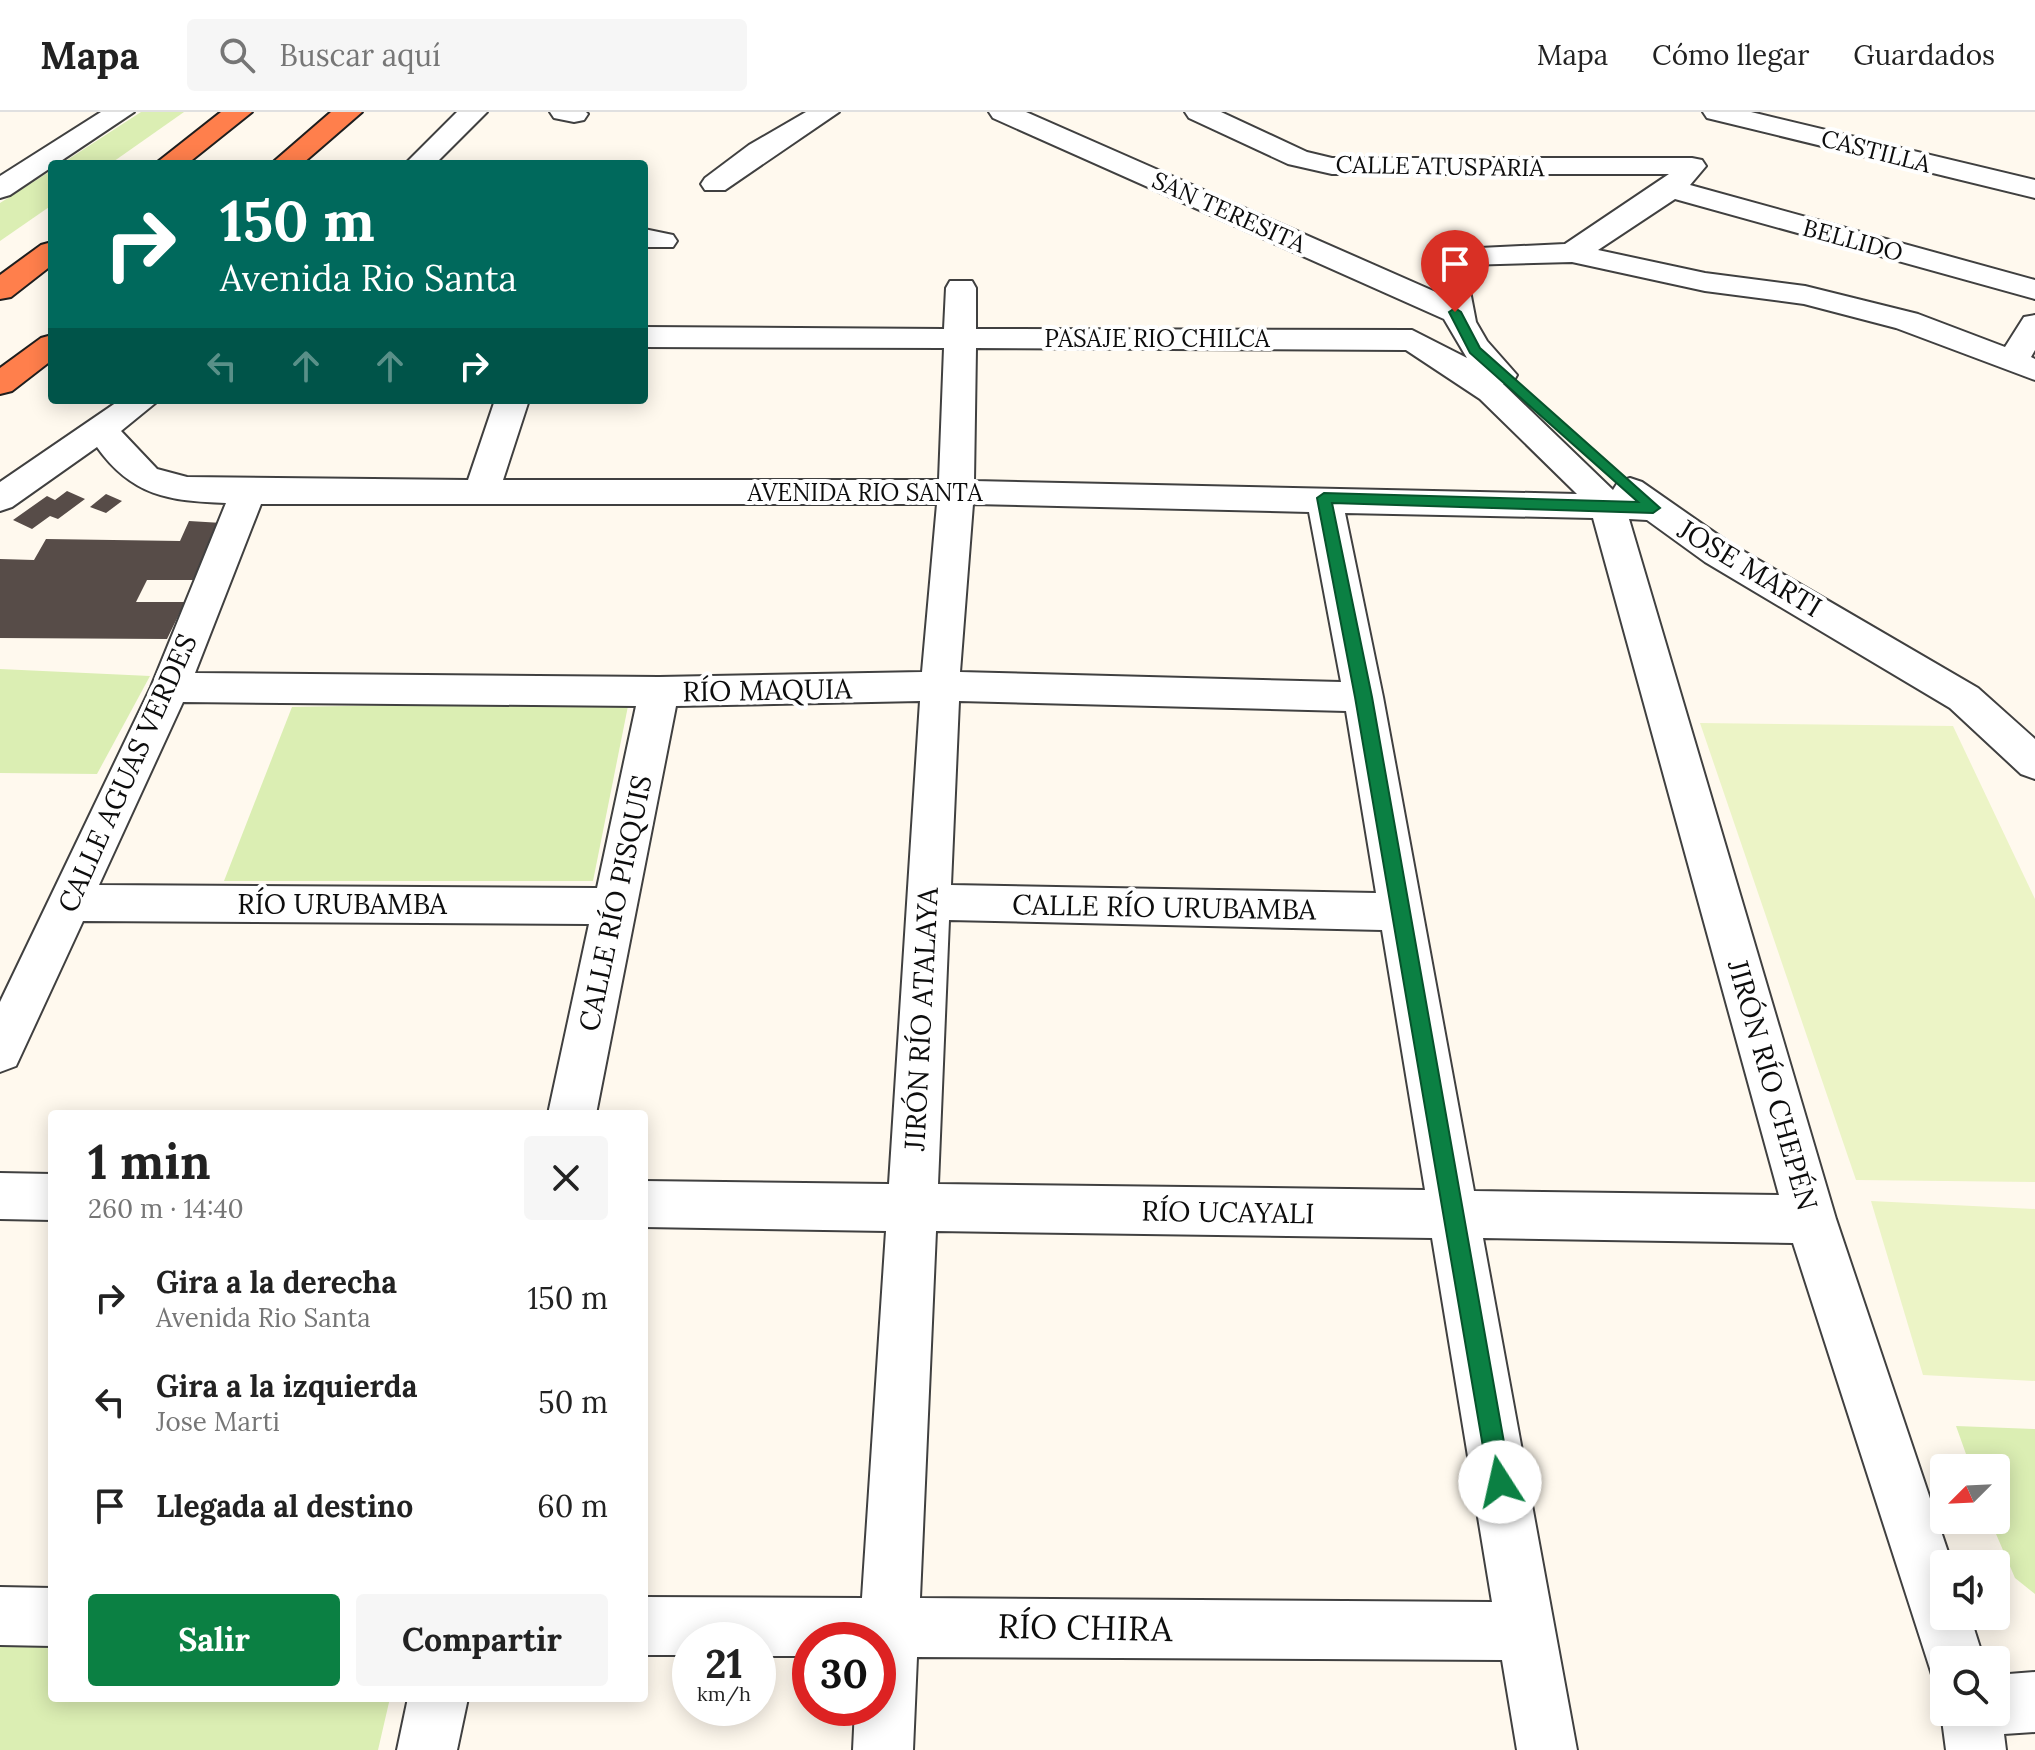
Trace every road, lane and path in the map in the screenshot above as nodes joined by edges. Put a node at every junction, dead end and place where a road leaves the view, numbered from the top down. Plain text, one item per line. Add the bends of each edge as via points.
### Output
1 (120, 112) edge
2 (238, 112) edge
3 (348, 112) edge
4 (473, 112) edge
5 (825, 112) edge
6 (1003, 112) edge
7 (1199, 112) edge
8 (1716, 112) edge
9 (174, 160) edge
10 (290, 160) edge
11 (423, 160) edge
12 (1692, 166) junction
13 (715, 184) dead end
14 (0, 189) edge
15 (1671, 189) junction
16 (2035, 189) edge
17 (1572, 253) junction
18 (48, 254) edge
19 (961, 288) dead end
20 (0, 290) edge
21 (2035, 290) edge
22 (1455, 312) junction
23 (2035, 324) edge
24 (648, 337) edge
25 (960, 338) junction
26 (48, 348) edge
27 (2024, 365) edge
28 (0, 384) edge
29 (136, 404) edge
30 (511, 404) edge
31 (101, 428) junction
32 (482, 490) junction
33 (248, 492) junction
34 (956, 492) junction
35 (1324, 498) junction
36 (0, 499) edge
37 (1607, 505) junction
38 (1653, 508) junction
39 (940, 686) junction
40 (170, 687) junction
41 (659, 692) junction
42 (1363, 697) junction
43 (2035, 763) edge
44 (928, 902) junction
45 (69, 903) junction
46 (615, 906) junction
47 (1401, 912) junction
48 (0, 1051) edge
49 (573, 1110) edge
50 (0, 1196) edge
51 (48, 1197) edge
52 (648, 1204) edge
53 (911, 1208) junction
54 (1453, 1215) junction
55 (1811, 1219) junction
56 (0, 1616) edge
57 (48, 1617) edge
58 (890, 1622) edge
59 (792, 1625) edge
60 (896, 1625) edge
61 (648, 1626) edge
62 (1526, 1631) junction
63 (1950, 1646) edge
64 (437, 1702) edge
65 (2035, 1702) edge
66 (2010, 1704) edge
67 (884, 1726) edge
68 (1973, 1726) edge
69 (427, 1750) edge
70 (883, 1750) edge
71 (1547, 1750) edge
72 (1976, 1750) edge

1 - 14 street
2 - 9 highway
3 - 10 highway
4 - 11 street
5 - 13 street
6 - 22 street, SAN TERESITA
7 - 12 street, CALLE ATUSPARIA via 1298,158 1332,166
8 - 12 street via 1712,140
8 - 16 street, CASTILLA
12 - 15 street
15 - 17 street
15 - 21 street, BELLIDO
17 - 22 street via 1449,256
17 - 27 street via 1705,282 1805,295 1907,321
18 - 20 highway
19 - 25 street, JIRÓN RÍO ATALAYA
22 - 38 street, JOSE MARTI via 1474,350
23 - 27 street
24 - 25 street, PASAJE RIO CHILCA
25 - 34 street, JIRÓN RÍO ATALAYA
25 - 37 street, PASAJE RIO CHILCA via 1412,340 1450,358 1555,449
26 - 28 highway
29 - 31 street
30 - 32 street
31 - 33 street, AVENIDA RIO SANTA via 132,468 150,480 174,487
31 - 36 street
32 - 33 street, AVENIDA RIO SANTA
32 - 34 street, AVENIDA RIO SANTA
33 - 40 street, CALLE AGUAS VERDES
34 - 35 street, AVENIDA RIO SANTA
34 - 39 street, JIRÓN RÍO ATALAYA
35 - 37 street, AVENIDA RIO SANTA
35 - 42 street
37 - 38 street, AVENIDA RIO SANTA
37 - 55 street, JIRÓN RÍO CHEPÉN
38 - 43 street, JOSE MARTI via 1718,553 1964,698
39 - 41 street, RÍO MAQUIA
39 - 42 street, RÍO MAQUIA
39 - 44 street, JIRÓN RÍO ATALAYA
40 - 41 street, RÍO MAQUIA
40 - 45 street, CALLE AGUAS VERDES
41 - 46 street, CALLE RÍO PISQUIS
42 - 47 street
44 - 47 street, CALLE RÍO URUBAMBA
44 - 53 street, JIRÓN RÍO ATALAYA
45 - 46 street, RÍO URUBAMBA
45 - 48 street, CALLE AGUAS VERDES
46 - 49 street, CALLE RÍO PISQUIS
47 - 54 street
50 - 51 street
52 - 53 street, RÍO UCAYALI
53 - 54 street, RÍO UCAYALI
53 - 58 street, JIRÓN RÍO ATALAYA
54 - 55 street, RÍO UCAYALI
54 - 62 street
55 - 63 street, JIRÓN RÍO CHEPÉN
56 - 57 street
59 - 61 street, RÍO CHIRA
60 - 62 street, RÍO CHIRA
62 - 71 street
64 - 69 street
65 - 66 street
67 - 70 street, JIRÓN RÍO ATALAYA
68 - 72 street

